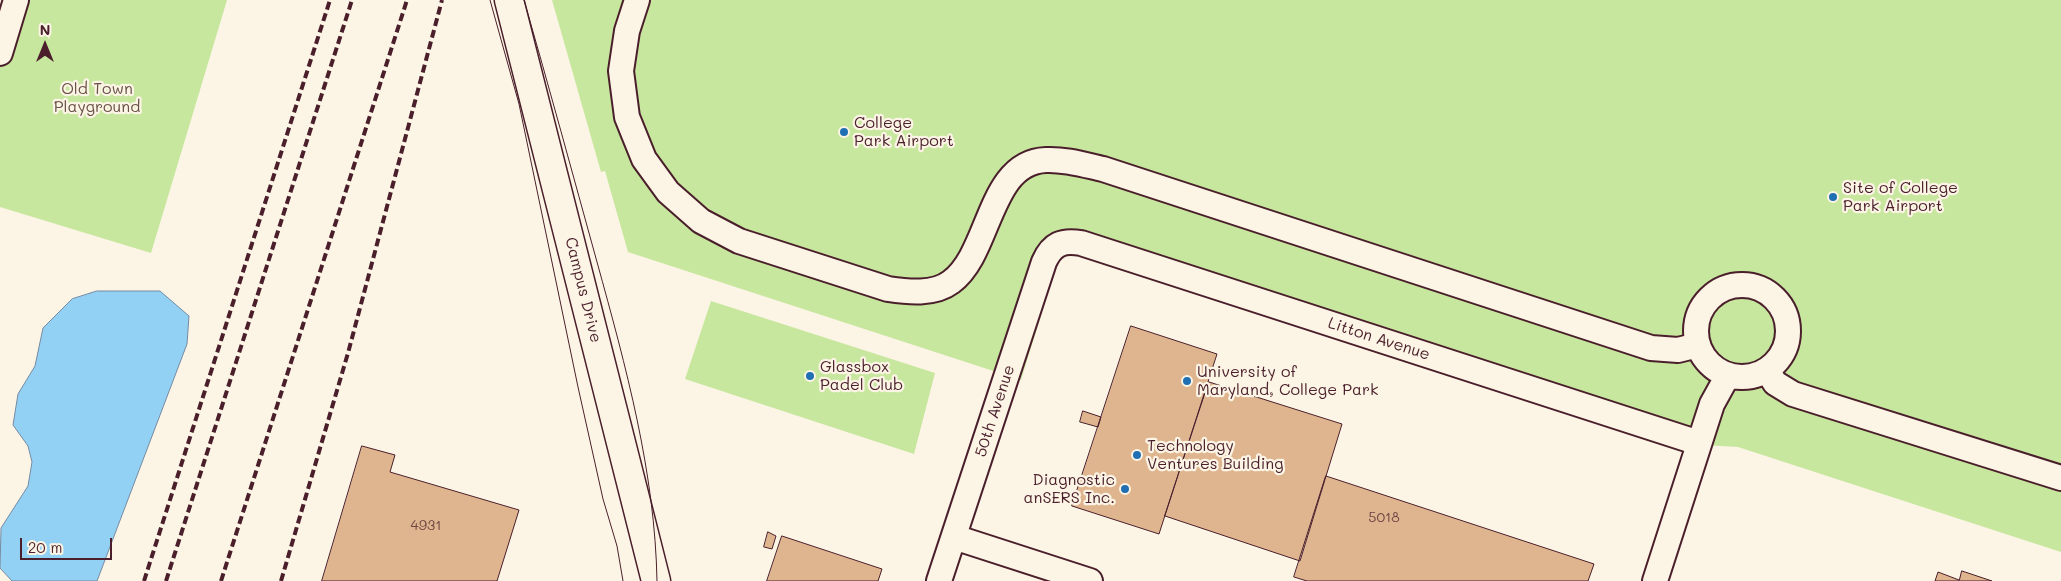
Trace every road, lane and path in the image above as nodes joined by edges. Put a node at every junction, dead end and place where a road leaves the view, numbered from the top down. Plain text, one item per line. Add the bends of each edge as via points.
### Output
1 (16, 0) edge
2 (509, 0) edge
3 (637, 0) edge
4 (0, 52) edge
5 (1057, 245) joint
6 (1698, 345) junction
7 (1767, 370) junction
8 (1728, 375) junction
9 (1699, 443) junction
10 (2061, 478) edge
11 (954, 537) junction
12 (656, 581) edge
13 (939, 581) edge
14 (1090, 581) edge
15 (1655, 581) edge

1 - 4 street
2 - 12 main road, Campus Drive
3 - 6 street via 627,31 621,71 627,116 644,159 668,192 694,215 739,241 888,289 911,292 933,289 951,282 966,267 1010,178 1028,165 1045,160 1072,162 1112,172 1651,348 1678,350
5 - 9 street, Litton Avenue via 1068,241 1081,243
5 - 11 street, 50th Avenue via 1048,251 1044,262
6 - 7 street via 1695,333 1698,313 1712,294 1724,287 1740,284 1756,286 1779,302 1787,317 1788,336 1782,356
6 - 8 street via 1701,356 1712,367
7 - 8 street via 1752,376 1735,378
7 - 10 street via 1775,383 1793,394
8 - 9 street via 1712,404
9 - 15 street
11 - 13 street, 50th Avenue
11 - 14 street

